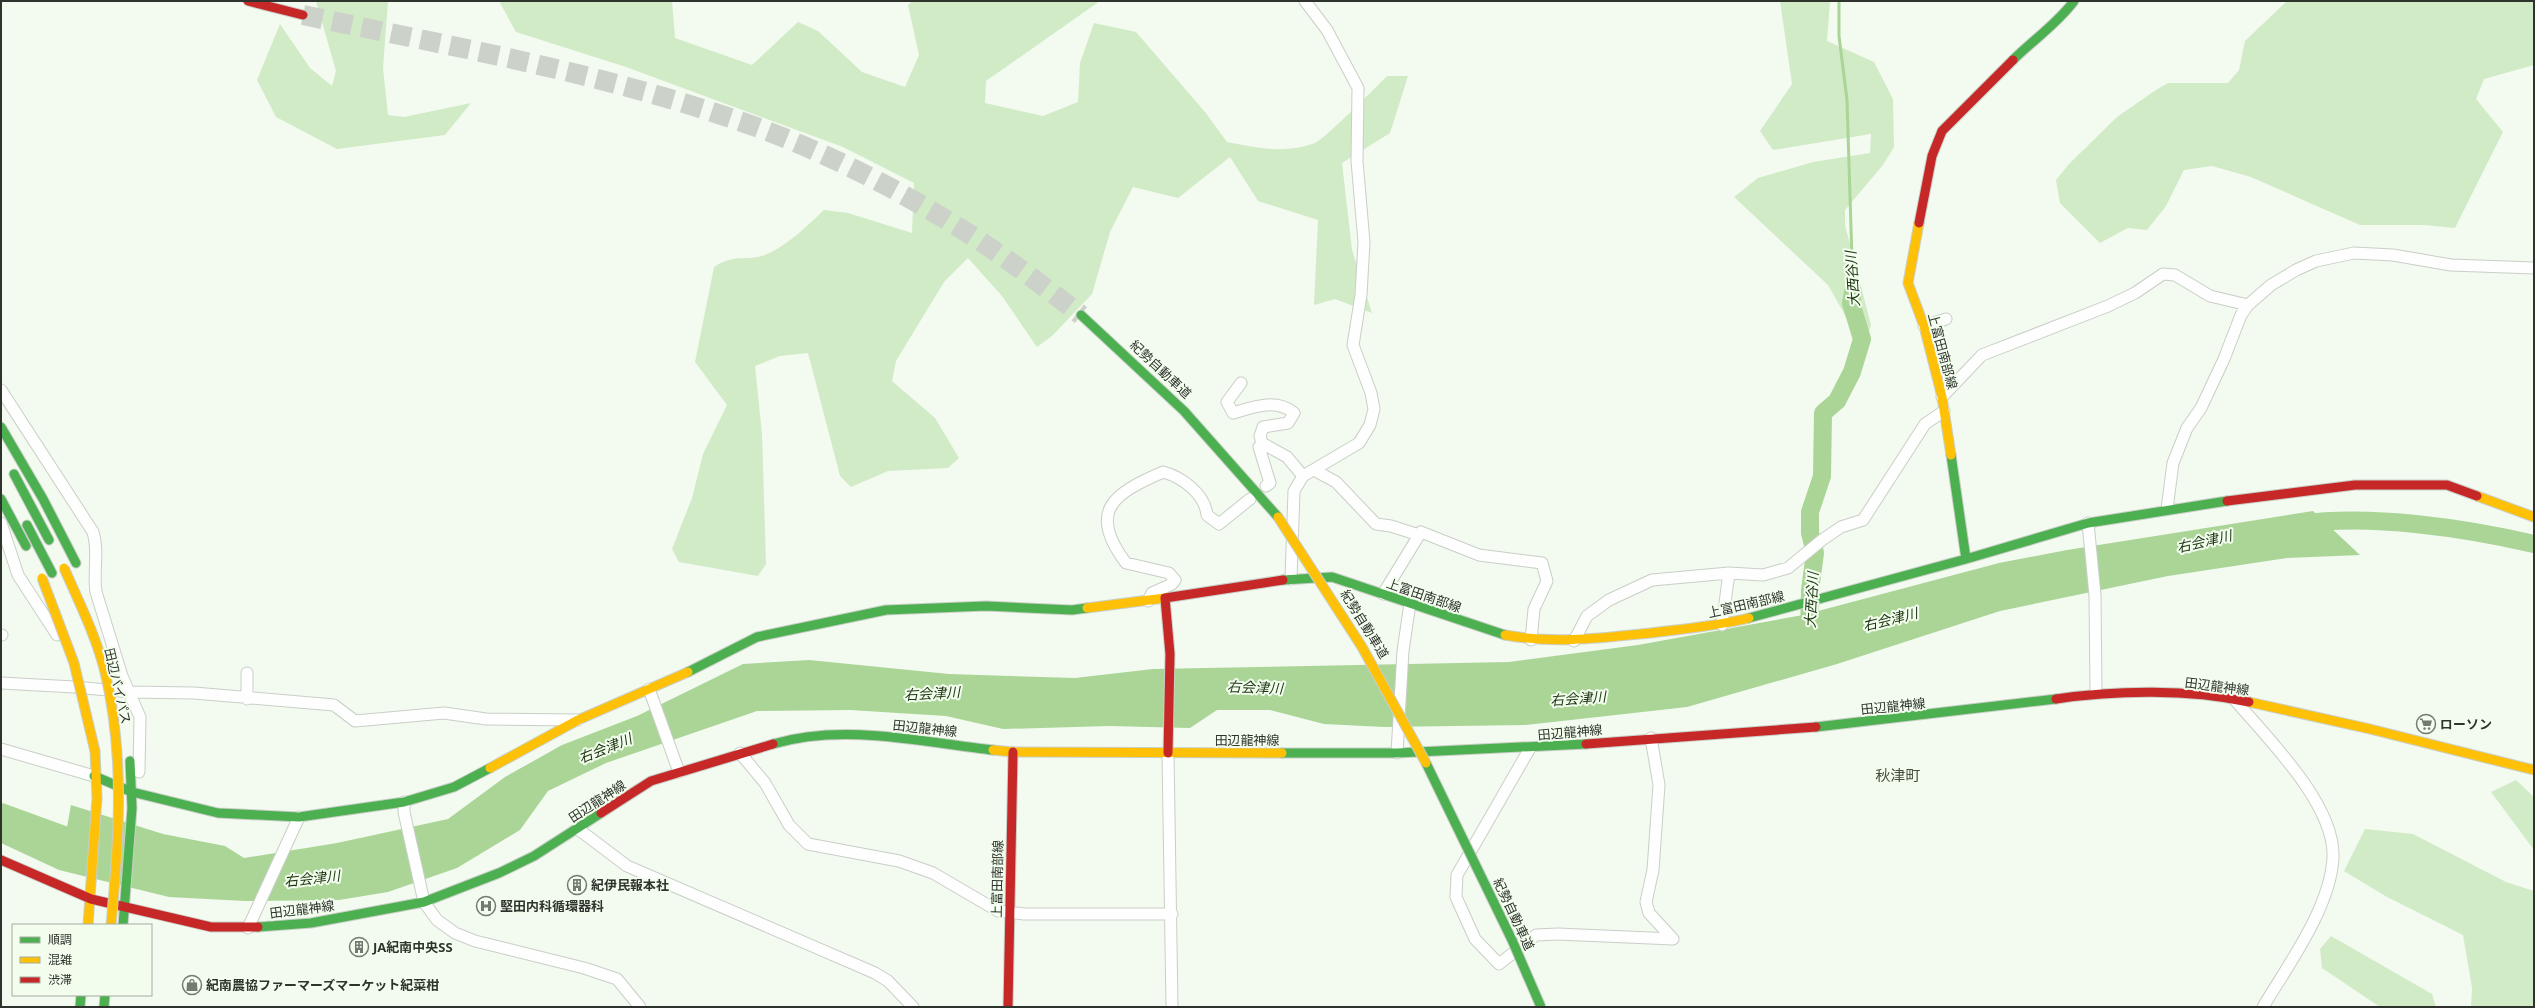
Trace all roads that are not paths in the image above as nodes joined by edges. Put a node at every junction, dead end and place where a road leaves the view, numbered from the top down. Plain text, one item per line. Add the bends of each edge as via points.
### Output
1 (248, 1) edge
2 (1305, 1) edge
3 (2074, 1) edge
4 (303, 15) tunnel mouth
5 (2534, 268) edge
6 (2248, 305) junction
7 (1081, 315) tunnel mouth
8 (1946, 319) dead end
9 (1924, 326) junction
10 (1241, 383) dead end
11 (1, 390) edge
12 (1942, 397) junction
13 (1944, 411) junction
14 (1, 427) edge
15 (1262, 443) junction
16 (8, 462) dead end
17 (1314, 470) junction
18 (1304, 476) junction
19 (1266, 486) dead end
20 (1, 499) edge
21 (1250, 499) dead end
22 (2167, 509) junction
23 (23, 516) dead end
24 (2534, 517) edge
25 (1, 523) edge
26 (2088, 523) junction
27 (1419, 535) junction
28 (53, 548) dead end
29 (29, 552) dead end
30 (1966, 559) junction
31 (62, 564) dead end
32 (78, 566) dead end
33 (1729, 574) junction
34 (41, 575) dead end
35 (53, 577) dead end
36 (1291, 579) junction
37 (84, 584) dead end
38 (1383, 594) junction
39 (1165, 598) junction
40 (1148, 601) junction
41 (1410, 603) junction
42 (1722, 625) junction
43 (1531, 640) junction
44 (1574, 641) junction
45 (247, 674) dead end
46 (94, 681) dead end
47 (1, 683) edge
48 (74, 687) junction
49 (649, 691) junction
50 (130, 692) junction
51 (2096, 693) junction
52 (2235, 699) junction
53 (247, 700) junction
54 (98, 702) dead end
55 (122, 704) dead end
56 (578, 720) junction
57 (1651, 738) junction
58 (1169, 748) junction
59 (1530, 748) junction
60 (1, 749) edge
61 (1013, 752) junction
62 (740, 753) junction
63 (1397, 753) junction
64 (130, 757) dead end
65 (677, 769) junction
66 (106, 770) dead end
67 (2534, 770) edge
68 (94, 776) junction
69 (132, 792) junction
70 (404, 807) junction
71 (106, 808) dead end
72 (296, 822) junction
73 (578, 829) junction
74 (1, 860) edge
75 (101, 894) dead end
76 (423, 898) junction
77 (91, 899) junction
78 (124, 908) junction
79 (100, 909) dead end
80 (1009, 911) junction
81 (1172, 914) junction
82 (88, 924) edge
83 (111, 924) edge
84 (123, 924) edge
85 (248, 928) junction
86 (81, 996) edge
87 (105, 996) edge
88 (80, 1007) edge
89 (104, 1007) edge
90 (640, 1007) edge
91 (913, 1007) edge
92 (1008, 1007) edge
93 (1172, 1007) edge
94 (1541, 1007) edge
95 (2263, 1007) edge

1 - 4 main road
2 - 17 street via 1327,30 1358,88 1357,162 1364,242 1362,295 1353,345 1371,393 1374,409 1370,425 1359,443
3 - 9 main road, 上富田南部線 via 2062,16 2037,36 1942,131 1932,156 1908,283
5 - 6 street via 2451,265 2393,255 2354,253 2316,261 2296,270 2271,285
6 - 12 street via 2210,296 2175,275 2163,274 2135,293 2108,306 1982,355
6 - 22 street via 2241,315 2201,408 2187,428 2173,463
7 - 94 main road, 紀勢自動車道, bridge via 1181,405 1245,476 1278,517 1346,618 1414,736 1445,797
8 - 9 street
9 - 12 main road, 上富田南部線
10 - 15 street via 1227,402 1233,413 1262,405 1286,406 1294,413 1288,423 1263,427 1260,436
11 - 50 street via 93,532 97,543 94,580 96,592 122,676
12 - 13 main road, 上富田南部線
13 - 30 main road, 上富田南部線
13 - 33 street via 1925,424 1863,520 1835,531 1788,568 1763,575
14 - 32 main road
15 - 18 street via 1287,457
15 - 19 street via 1259,446 1270,483
16 - 28 main road
17 - 18 street
17 - 27 street via 1336,482 1376,524 1392,526
18 - 36 street via 1294,491
20 - 29 main road
21 - 40 street via 1219,524 1207,515 1206,504 1186,483 1172,474 1163,472 1121,493 1110,509 1108,522 1109,535 1116,550 1126,563 1169,573 1175,580 1172,584 1152,593
22 - 24 main road via 2355,484 2447,485
22 - 26 main road
23 - 35 main road
25 - 48 street via 18,575 57,635
26 - 30 main road
26 - 51 street via 2095,595
27 - 38 street
27 - 43 street via 1421,532 1479,555 1542,563 1547,581 1534,609
30 - 42 main road, 上富田南部線
31 - 83 main road, 田辺バイパス, bridge via 90,625 114,719 119,768 120,820
33 - 42 street
33 - 44 street via 1652,580 1609,600 1588,616
34 - 68 main road, bridge via 79,671 95,751
36 - 38 main road, 上富田南部線 via 1332,577
36 - 39 main road, 上富田南部線
37 - 55 main road via 117,679
38 - 41 main road, 上富田南部線
39 - 40 main road, 上富田南部線
39 - 58 main road via 1170,654
40 - 49 main road, 上富田南部線 via 1072,610 986,606 886,610 757,636
41 - 43 main road, 上富田南部線 via 1446,618 1499,634
41 - 63 street, bridge via 1403,651
42 - 44 main road, 上富田南部線
43 - 44 main road, 上富田南部線
45 - 53 street
46 - 54 main road, 田辺バイパス
47 - 48 street
48 - 50 street
49 - 56 main road, 上富田南部線
49 - 65 street
50 - 53 street via 194,693
50 - 69 street via 140,717 138,775
51 - 52 main road, 田辺龍神線 via 2147,692
51 - 57 main road, 田辺龍神線 via 1981,710 1829,726
52 - 67 main road, 田辺龍神線 via 2370,729
52 - 95 street via 2302,778 2320,810 2330,837 2333,857 2322,902
53 - 56 street via 334,705 355,722 444,713 486,719
56 - 70 main road, 上富田南部線 via 454,787
57 - 59 main road, 田辺龍神線
57 - 59 street via 1659,785 1653,870 1646,902 1649,913 1673,939 1536,935 1499,964 1475,939 1456,897 1457,875
58 - 61 main road, 田辺龍神線
58 - 63 main road, 田辺龍神線
58 - 81 street
59 - 63 main road, 田辺龍神線
60 - 68 street
61 - 62 main road, 田辺龍神線 via 851,735 824,735 779,742
61 - 80 main road, 上富田南部線
62 - 65 main road, 田辺龍神線
62 - 80 street via 765,783 789,825 808,844 899,860 933,873 998,911
64 - 69 main road
65 - 73 main road, 田辺龍神線 via 651,781
66 - 71 main road
68 - 69 main road, 上富田南部線
68 - 77 main road via 97,798
69 - 72 main road, 上富田南部線 via 218,813
69 - 78 main road
70 - 72 main road, 上富田南部線
70 - 76 street
72 - 85 street
73 - 76 main road, 田辺龍神線 via 506,870
73 - 91 street via 628,866 875,973 888,981
74 - 77 main road, 田辺龍神線
75 - 79 main road
76 - 85 main road, 田辺龍神線 via 311,923
76 - 90 street via 437,920 455,933 499,948 584,968 617,979
77 - 78 main road, 田辺龍神線
77 - 82 main road
78 - 84 main road
78 - 85 main road, 田辺龍神線 via 211,927
80 - 81 street via 1024,914
80 - 92 main road, 上富田南部線
81 - 93 street
86 - 88 main road
87 - 89 main road

